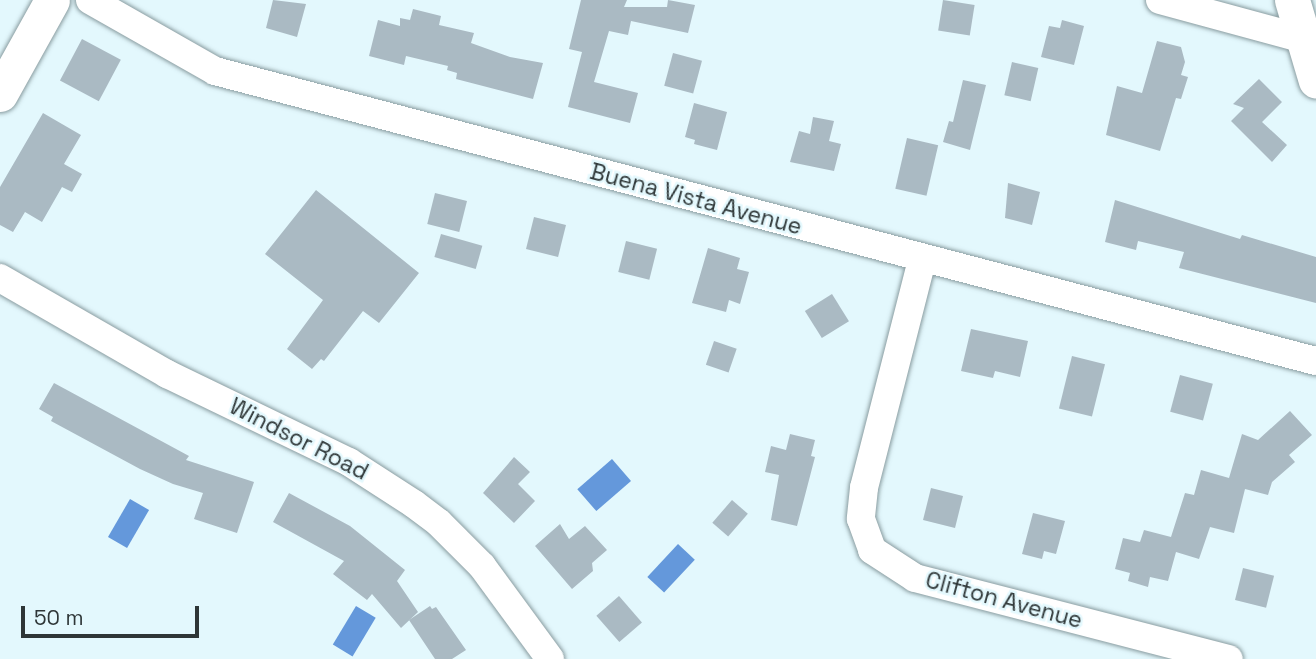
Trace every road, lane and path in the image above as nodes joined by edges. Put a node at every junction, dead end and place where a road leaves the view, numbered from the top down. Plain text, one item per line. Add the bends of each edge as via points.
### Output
1 (52, 0) edge
2 (90, 0) edge
3 (1160, 0) edge
4 (1292, 0) edge
5 (1304, 39) junction
6 (1316, 80) edge
7 (0, 94) edge
8 (922, 260) junction
9 (0, 278) edge
10 (1316, 361) edge
11 (550, 659) edge
12 (1229, 659) edge

1 - 7 street
2 - 8 street, Buena Vista Avenue via 215,71
3 - 5 street
4 - 5 street
5 - 6 street
8 - 10 street, Buena Vista Avenue
8 - 12 street, Clifton Avenue via 864,488 861,520 872,550 915,578
9 - 11 street, Windsor Road via 167,374 349,462 414,504 482,566

